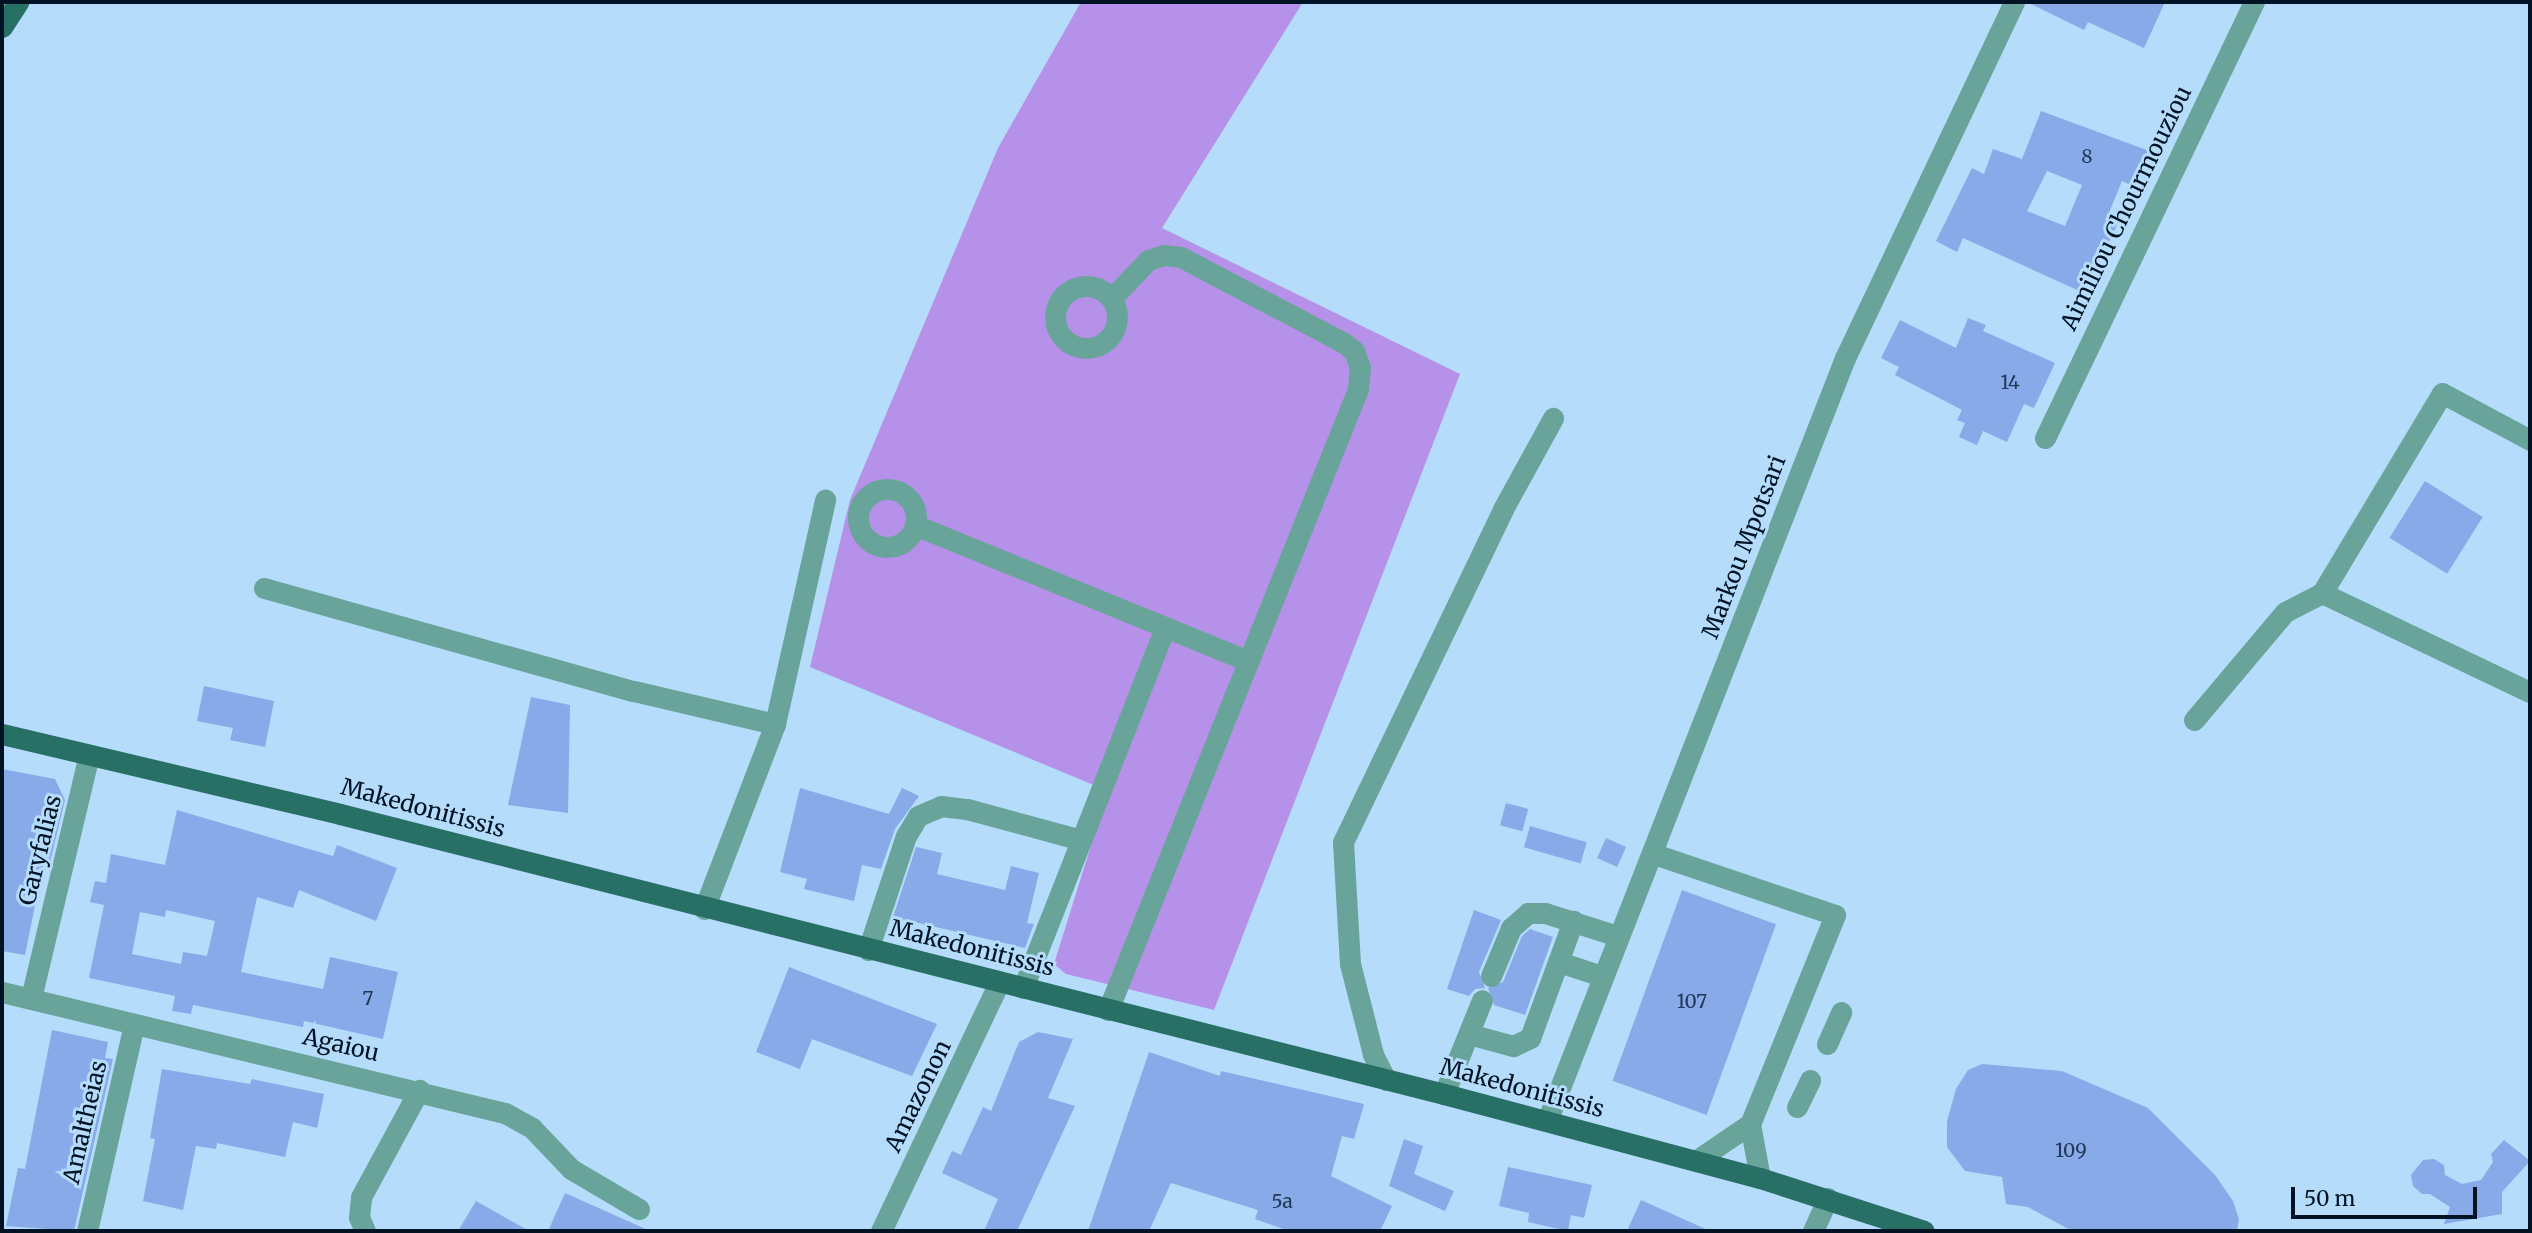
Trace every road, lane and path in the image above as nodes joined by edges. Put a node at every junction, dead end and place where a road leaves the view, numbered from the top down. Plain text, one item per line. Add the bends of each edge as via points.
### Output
1 (18, 2) edge
2 (2014, 2) edge
3 (2254, 2) edge
4 (2, 27) edge
5 (1111, 299) dead end
6 (1553, 418) dead end
7 (2045, 438) dead end
8 (2530, 440) edge
9 (825, 500) dead end
10 (915, 525) dead end
11 (264, 588) dead end
12 (2322, 593) junction
13 (1165, 627) junction
14 (1248, 661) junction
15 (2530, 692) edge
16 (2194, 720) dead end
17 (775, 724) junction
18 (2, 734) edge
19 (89, 755) junction
20 (1081, 841) junction
21 (1654, 854) junction
22 (704, 909) junction
23 (1573, 921) junction
24 (1618, 936) junction
25 (868, 950) junction
26 (1559, 962) junction
27 (1492, 976) dead end
28 (1602, 976) junction
29 (999, 982) junction
30 (1023, 988) junction
31 (2, 992) edge
32 (31, 998) junction
33 (1482, 1000) dead end
34 (1108, 1010) junction
35 (1841, 1012) dead end
36 (134, 1024) junction
37 (1469, 1034) junction
38 (1827, 1044) dead end
39 (1386, 1080) junction
40 (1810, 1080) dead end
41 (419, 1090) junction
42 (1444, 1094) junction
43 (1797, 1107) dead end
44 (1547, 1121) junction
45 (1749, 1124) junction
46 (1697, 1160) junction
47 (1760, 1178) junction
48 (1828, 1198) junction
49 (639, 1209) dead end
50 (363, 1228) edge
51 (87, 1231) edge
52 (881, 1231) edge
53 (1813, 1231) edge
54 (1920, 1231) edge

1 - 4 main road
2 - 21 street, Markou Mpotsari via 1845,358
3 - 7 street, Aimiliou Chourmouziou
5 - 14 street via 1148,260 1164,255 1181,257 1344,343 1358,358 1358,389
6 - 39 street via 1503,509 1343,842 1350,964 1373,1054
8 - 12 street via 2442,393
9 - 17 street
10 - 13 street
11 - 17 street via 634,691
12 - 15 street
12 - 16 street via 2285,611
13 - 14 street
13 - 20 street
14 - 34 street
17 - 22 street
18 - 19 main road, Makedonitissis
19 - 22 main road, Makedonitissis via 340,814
19 - 32 street, Garyfalias
20 - 25 street via 967,809 941,806 918,816 906,836
20 - 30 street
21 - 24 street, Markou Mpotsari
21 - 45 street via 1835,915
22 - 25 main road, Makedonitissis
23 - 24 street
23 - 26 street
23 - 27 street via 1536,912 1522,916 1507,935
24 - 28 street, Markou Mpotsari
25 - 29 main road, Makedonitissis
26 - 28 street
26 - 37 street via 1525,1042 1513,1046
28 - 44 street, Markou Mpotsari
29 - 30 main road, Makedonitissis
29 - 52 street, Amazonon
30 - 34 main road, Makedonitissis
31 - 32 street, Agaiou
32 - 36 street, Agaiou
33 - 37 street
34 - 39 main road, Makedonitissis
35 - 38 street
36 - 41 street, Agaiou
36 - 51 street, Amaltheias
37 - 42 street
39 - 42 main road, Makedonitissis
40 - 43 street
41 - 49 street, Agaiou via 518,1118 571,1169
41 - 50 street via 361,1197
42 - 44 main road, Makedonitissis
44 - 46 main road, Makedonitissis
45 - 46 street
45 - 47 street
46 - 47 main road, Makedonitissis
47 - 48 main road, Makedonitissis
48 - 53 street
48 - 54 main road, Makedonitissis

